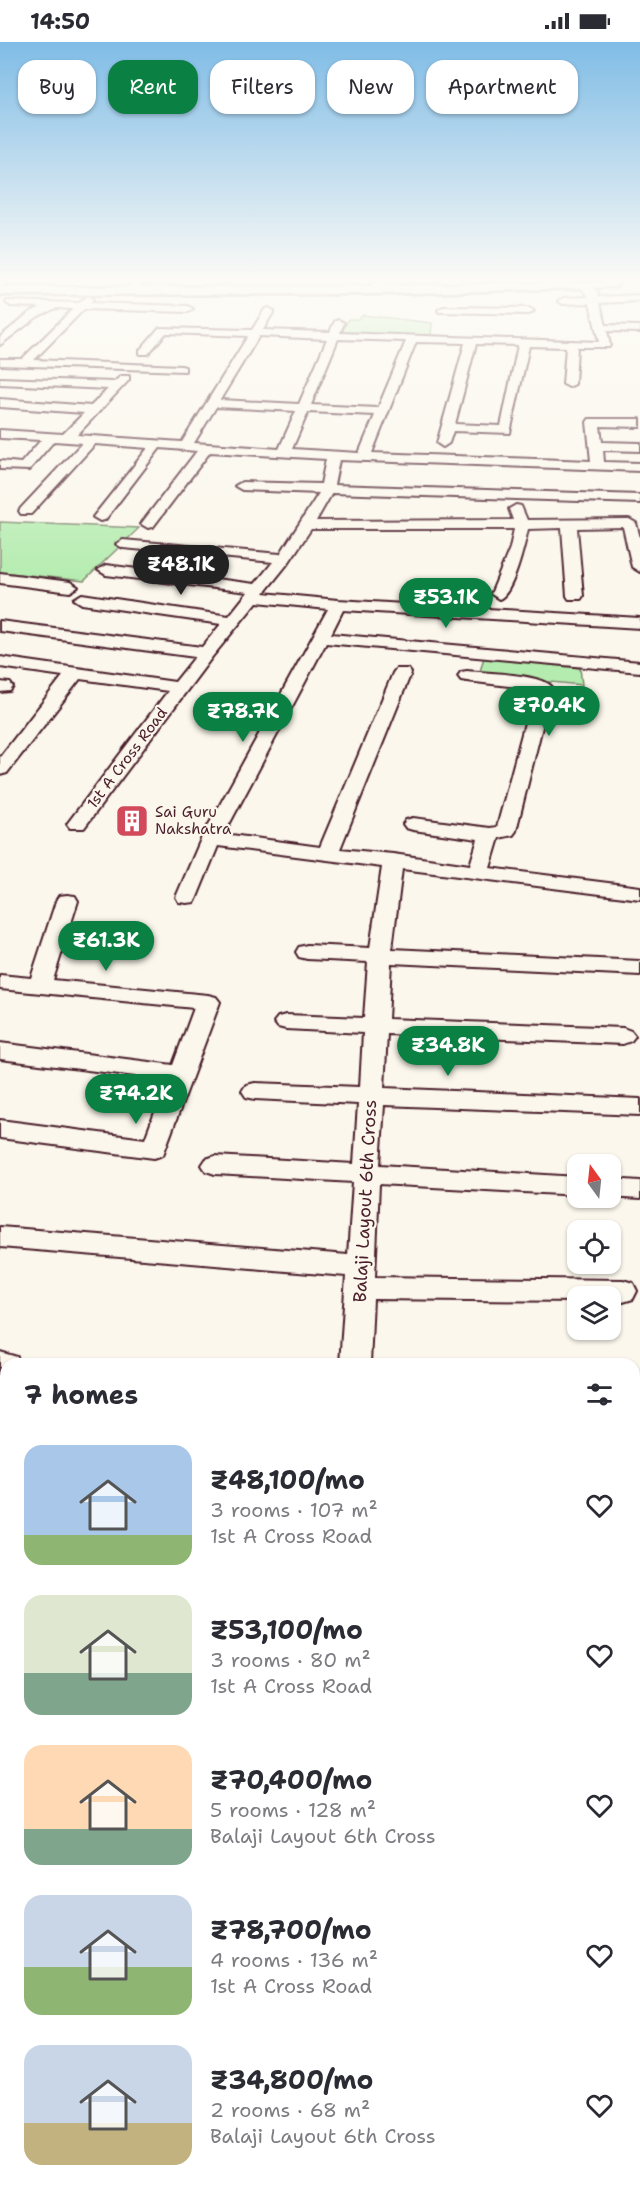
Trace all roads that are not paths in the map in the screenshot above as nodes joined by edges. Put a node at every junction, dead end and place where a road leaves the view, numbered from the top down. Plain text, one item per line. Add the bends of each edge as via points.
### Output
1 (55, 383) edge
2 (120, 383) edge
3 (225, 383) edge
4 (314, 383) edge
5 (394, 383) edge
6 (460, 383) edge
7 (516, 383) edge
8 (117, 386) junction
9 (0, 403) edge
10 (213, 403) junction
11 (303, 408) junction
12 (95, 410) junction
13 (382, 412) junction
14 (640, 423) edge
15 (448, 427) junction
16 (0, 434) edge
17 (51, 437) junction
18 (67, 438) junction
19 (92, 440) junction
20 (157, 444) junction
21 (186, 446) junction
22 (596, 446) junction
23 (207, 447) junction
24 (640, 447) edge
25 (284, 453) junction
26 (333, 456) junction
27 (364, 457) junction
28 (439, 460) junction
29 (0, 465) edge
30 (598, 467) junction
31 (640, 467) edge
32 (507, 480) junction
33 (242, 486) dead end
34 (326, 491) junction
35 (640, 500) edge
36 (26, 511) dead end
37 (100, 517) dead end
38 (568, 523) junction
39 (148, 524) dead end
40 (308, 525) junction
41 (522, 525) junction
42 (123, 544) dead end
43 (638, 548) edge
44 (284, 559) junction
45 (640, 567) edge
46 (106, 570) dead end
47 (0, 578) edge
48 (258, 593) junction
49 (499, 594) dead end
50 (575, 596) dead end
51 (338, 605) junction
52 (233, 621) junction
53 (640, 623) edge
54 (0, 626) edge
55 (322, 638) junction
56 (206, 652) junction
57 (0, 663) edge
58 (640, 667) edge
59 (75, 673) junction
60 (402, 673) dead end
61 (467, 676) dead end
62 (180, 688) junction
63 (0, 770) edge
64 (77, 824) dead end
65 (412, 824) dead end
66 (489, 834) junction
67 (211, 839) junction
68 (328, 853) junction
69 (393, 860) junction
70 (478, 872) junction
71 (640, 893) edge
72 (187, 897) dead end
73 (67, 901) dead end
74 (307, 952) dead end
75 (380, 957) junction
76 (640, 968) edge
77 (0, 982) edge
78 (40, 986) junction
79 (286, 1022) dead end
80 (376, 1024) junction
81 (623, 1036) dead end
82 (0, 1051) edge
83 (182, 1074) junction
84 (255, 1090) dead end
85 (372, 1095) junction
86 (640, 1107) edge
87 (0, 1129) edge
88 (215, 1165) dead end
89 (367, 1174) junction
90 (567, 1185) edge
91 (621, 1189) edge
92 (640, 1190) edge
93 (0, 1237) edge
94 (361, 1278) junction
95 (623, 1292) dead end
96 (355, 1358) edge

1 - 8 street
2 - 8 street
3 - 10 street
4 - 11 street
5 - 13 street
6 - 15 street
7 - 15 street via 506,430
8 - 12 street
9 - 12 street
10 - 11 street
10 - 21 street
11 - 13 street
11 - 25 street
12 - 18 street
13 - 27 street
14 - 22 street via 593,422
15 - 28 street
16 - 17 street
17 - 18 street
17 - 29 street via 24,466
18 - 19 street
19 - 20 street
19 - 36 street
20 - 21 street
20 - 37 street
21 - 23 street
22 - 24 street
22 - 30 street
23 - 25 street
23 - 39 street
25 - 26 street
26 - 27 street
26 - 34 street, 1st A Cross Road
27 - 28 street
28 - 32 street
30 - 31 street
30 - 32 street
32 - 34 street
32 - 35 street
32 - 41 street
33 - 34 street
34 - 40 street, 1st A Cross Road
38 - 41 street
38 - 43 street via 629,523
38 - 50 street
40 - 41 street
40 - 44 street, 1st A Cross Road
41 - 49 street
42 - 44 street
43 - 45 street
44 - 48 street, 1st A Cross Road
46 - 48 street
47 - 52 street
48 - 51 street
48 - 52 street, 1st A Cross Road
51 - 53 street
51 - 55 street
52 - 56 street, 1st A Cross Road
54 - 56 street
55 - 58 street
55 - 67 street
56 - 62 street, 1st A Cross Road
57 - 59 street
59 - 62 street
59 - 63 street
60 - 68 street
61 - 66 street via 543,687 506,831
62 - 64 street, 1st A Cross Road
65 - 66 street
66 - 70 street
67 - 68 street
67 - 72 street
68 - 69 street
69 - 70 street
69 - 75 street, Balaji Layout 6th Cross
70 - 71 street
73 - 78 street
74 - 75 street
75 - 76 street
75 - 80 street, Balaji Layout 6th Cross
77 - 78 street
78 - 83 street via 208,1002
79 - 80 street
80 - 81 street
80 - 85 street, Balaji Layout 6th Cross
82 - 83 street
83 - 87 street via 154,1149
84 - 85 street
85 - 86 street
85 - 89 street, Balaji Layout 6th Cross
88 - 89 street
89 - 90 street
89 - 94 street, Balaji Layout 6th Cross
91 - 92 street
93 - 94 street
94 - 95 street
94 - 96 street, Balaji Layout 6th Cross

